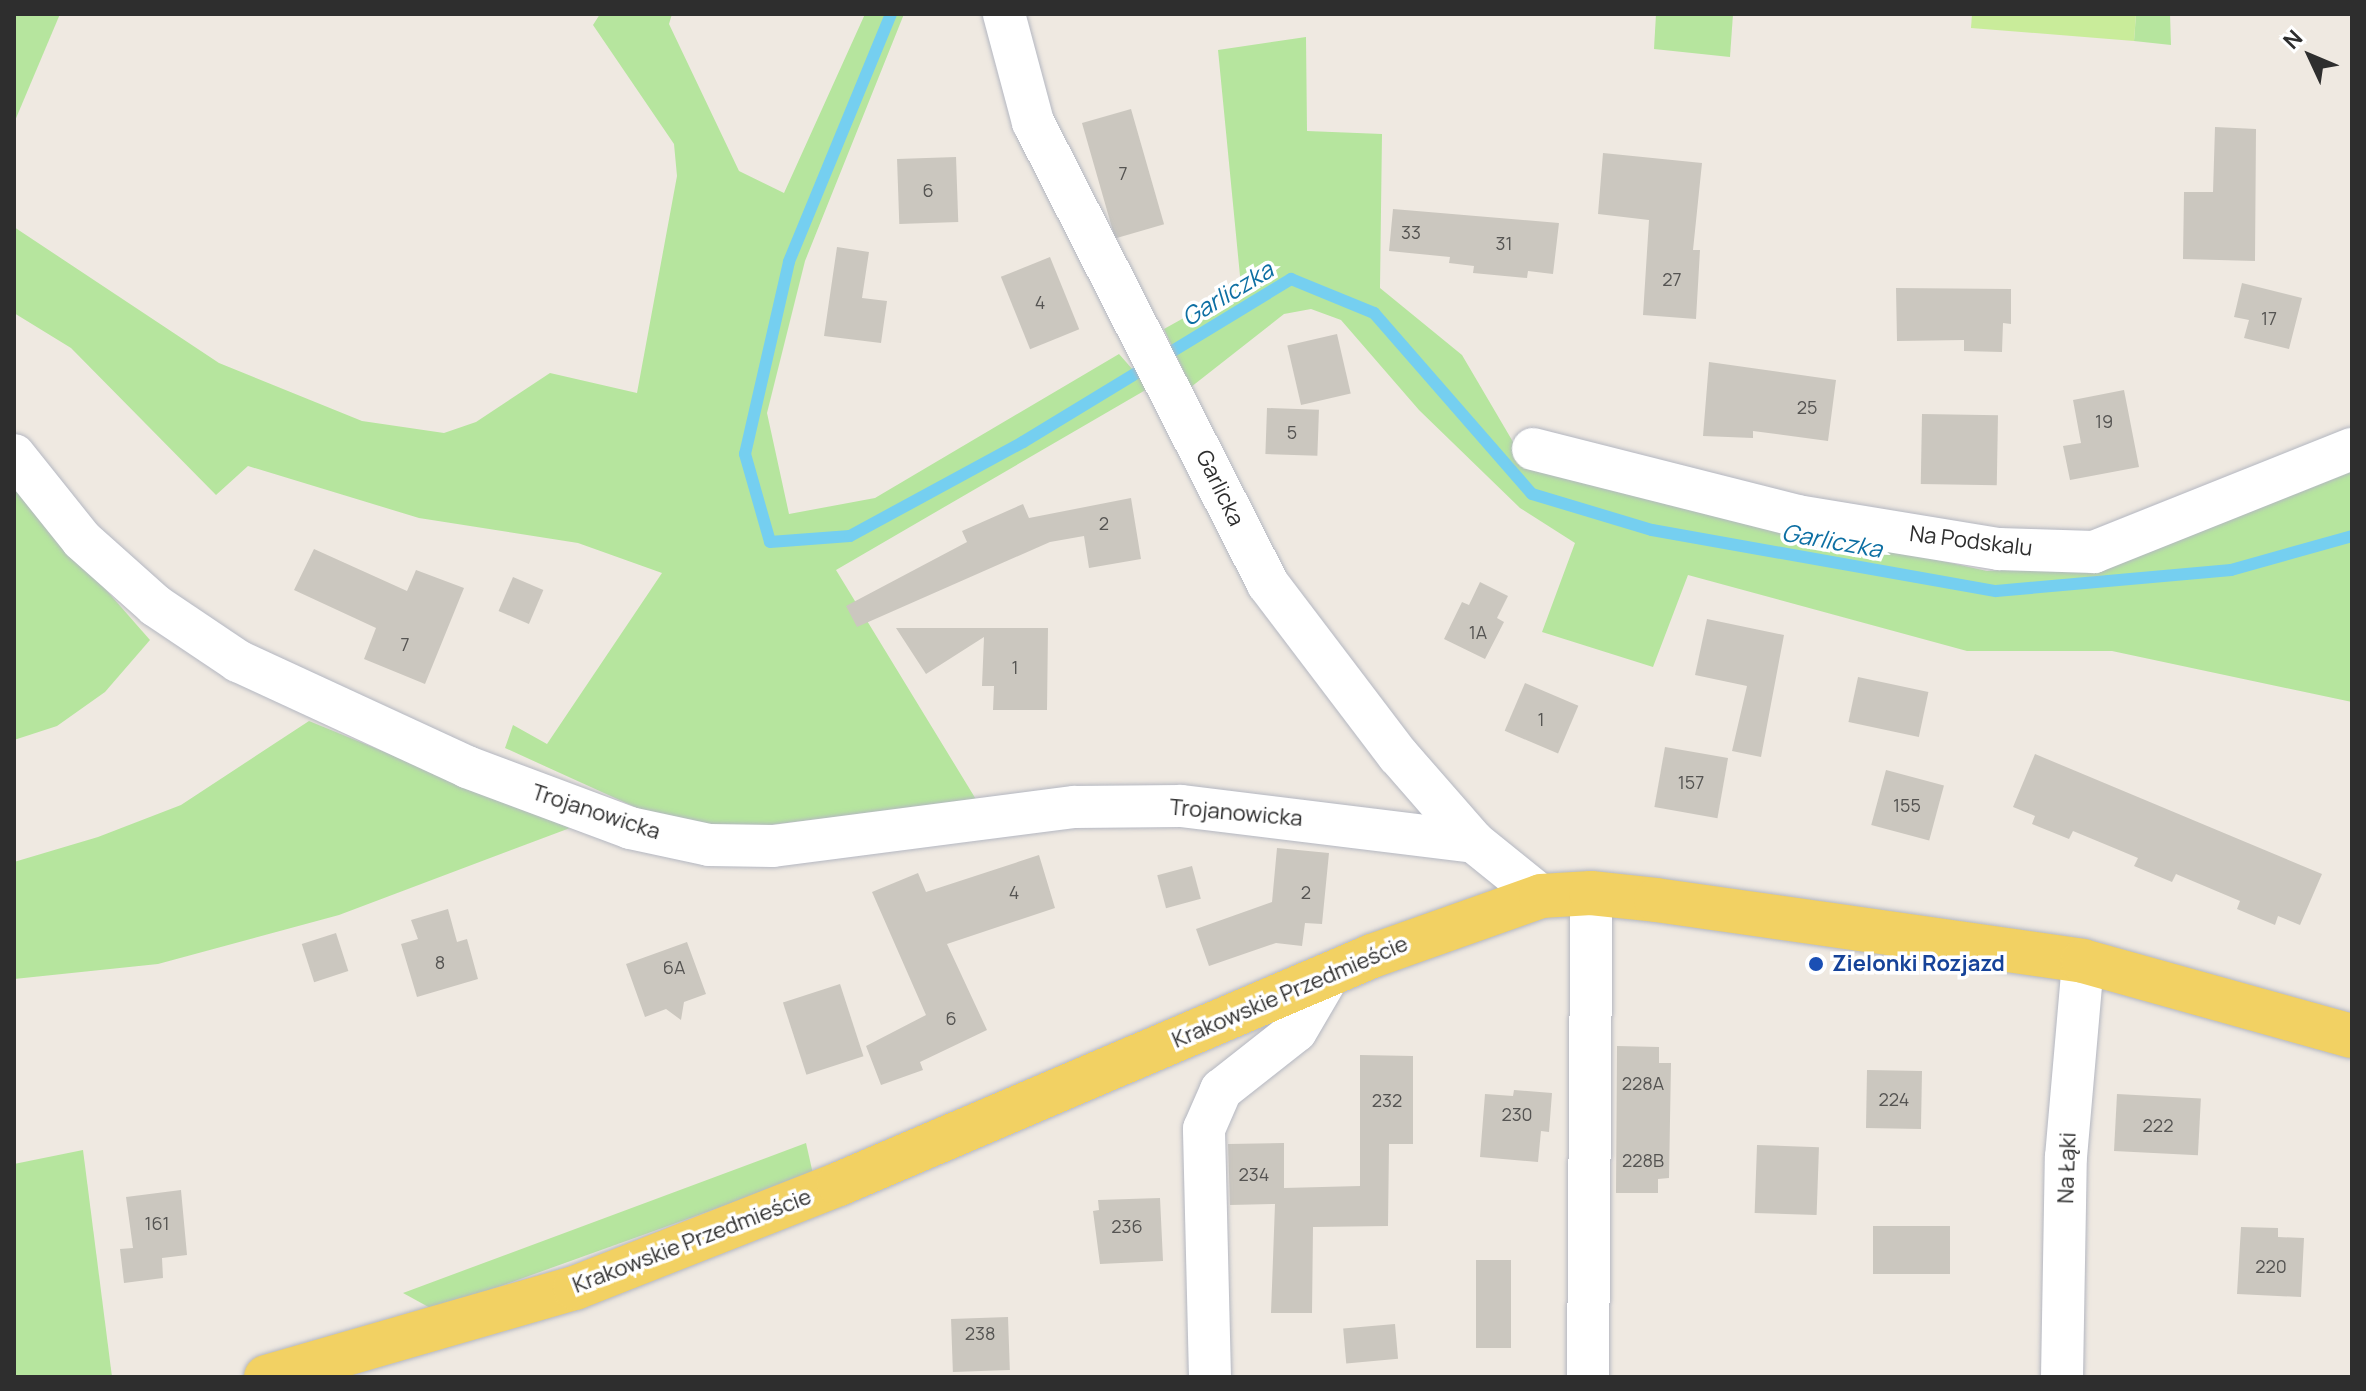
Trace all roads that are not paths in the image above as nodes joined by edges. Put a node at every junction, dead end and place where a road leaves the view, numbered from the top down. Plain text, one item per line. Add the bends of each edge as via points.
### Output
1 (1004, 14) edge
2 (1533, 449) dead end
3 (2352, 449) edge
4 (14, 455) edge
5 (1474, 842) junction
6 (1591, 893) junction
7 (1541, 896) junction
8 (2083, 961) junction
9 (1330, 973) junction
10 (2352, 1036) edge
11 (266, 1377) edge
12 (1210, 1377) edge
13 (1588, 1377) edge
14 (2062, 1377) edge

1 - 5 street, Garlicka via 1033,122 1268,584 1398,755
2 - 3 street, Na Podskalu via 1797,516 1999,549 2094,552
4 - 5 street, Trojanowicka via 82,540 156,606 238,661 467,767 630,828 709,845 773,846 1074,807 1181,806
5 - 7 street, Garlicka
6 - 7 main road, Krakowskie Przedmieście
6 - 8 main road, Krakowskie Przedmieście
6 - 13 street
7 - 9 main road, Krakowskie Przedmieście
8 - 10 main road, Krakowskie Przedmieście
8 - 14 street, Na Łąki via 2066,1157
9 - 11 main road, Krakowskie Przedmieście via 839,1184 575,1288
9 - 12 street via 1296,1031 1221,1090 1204,1129

